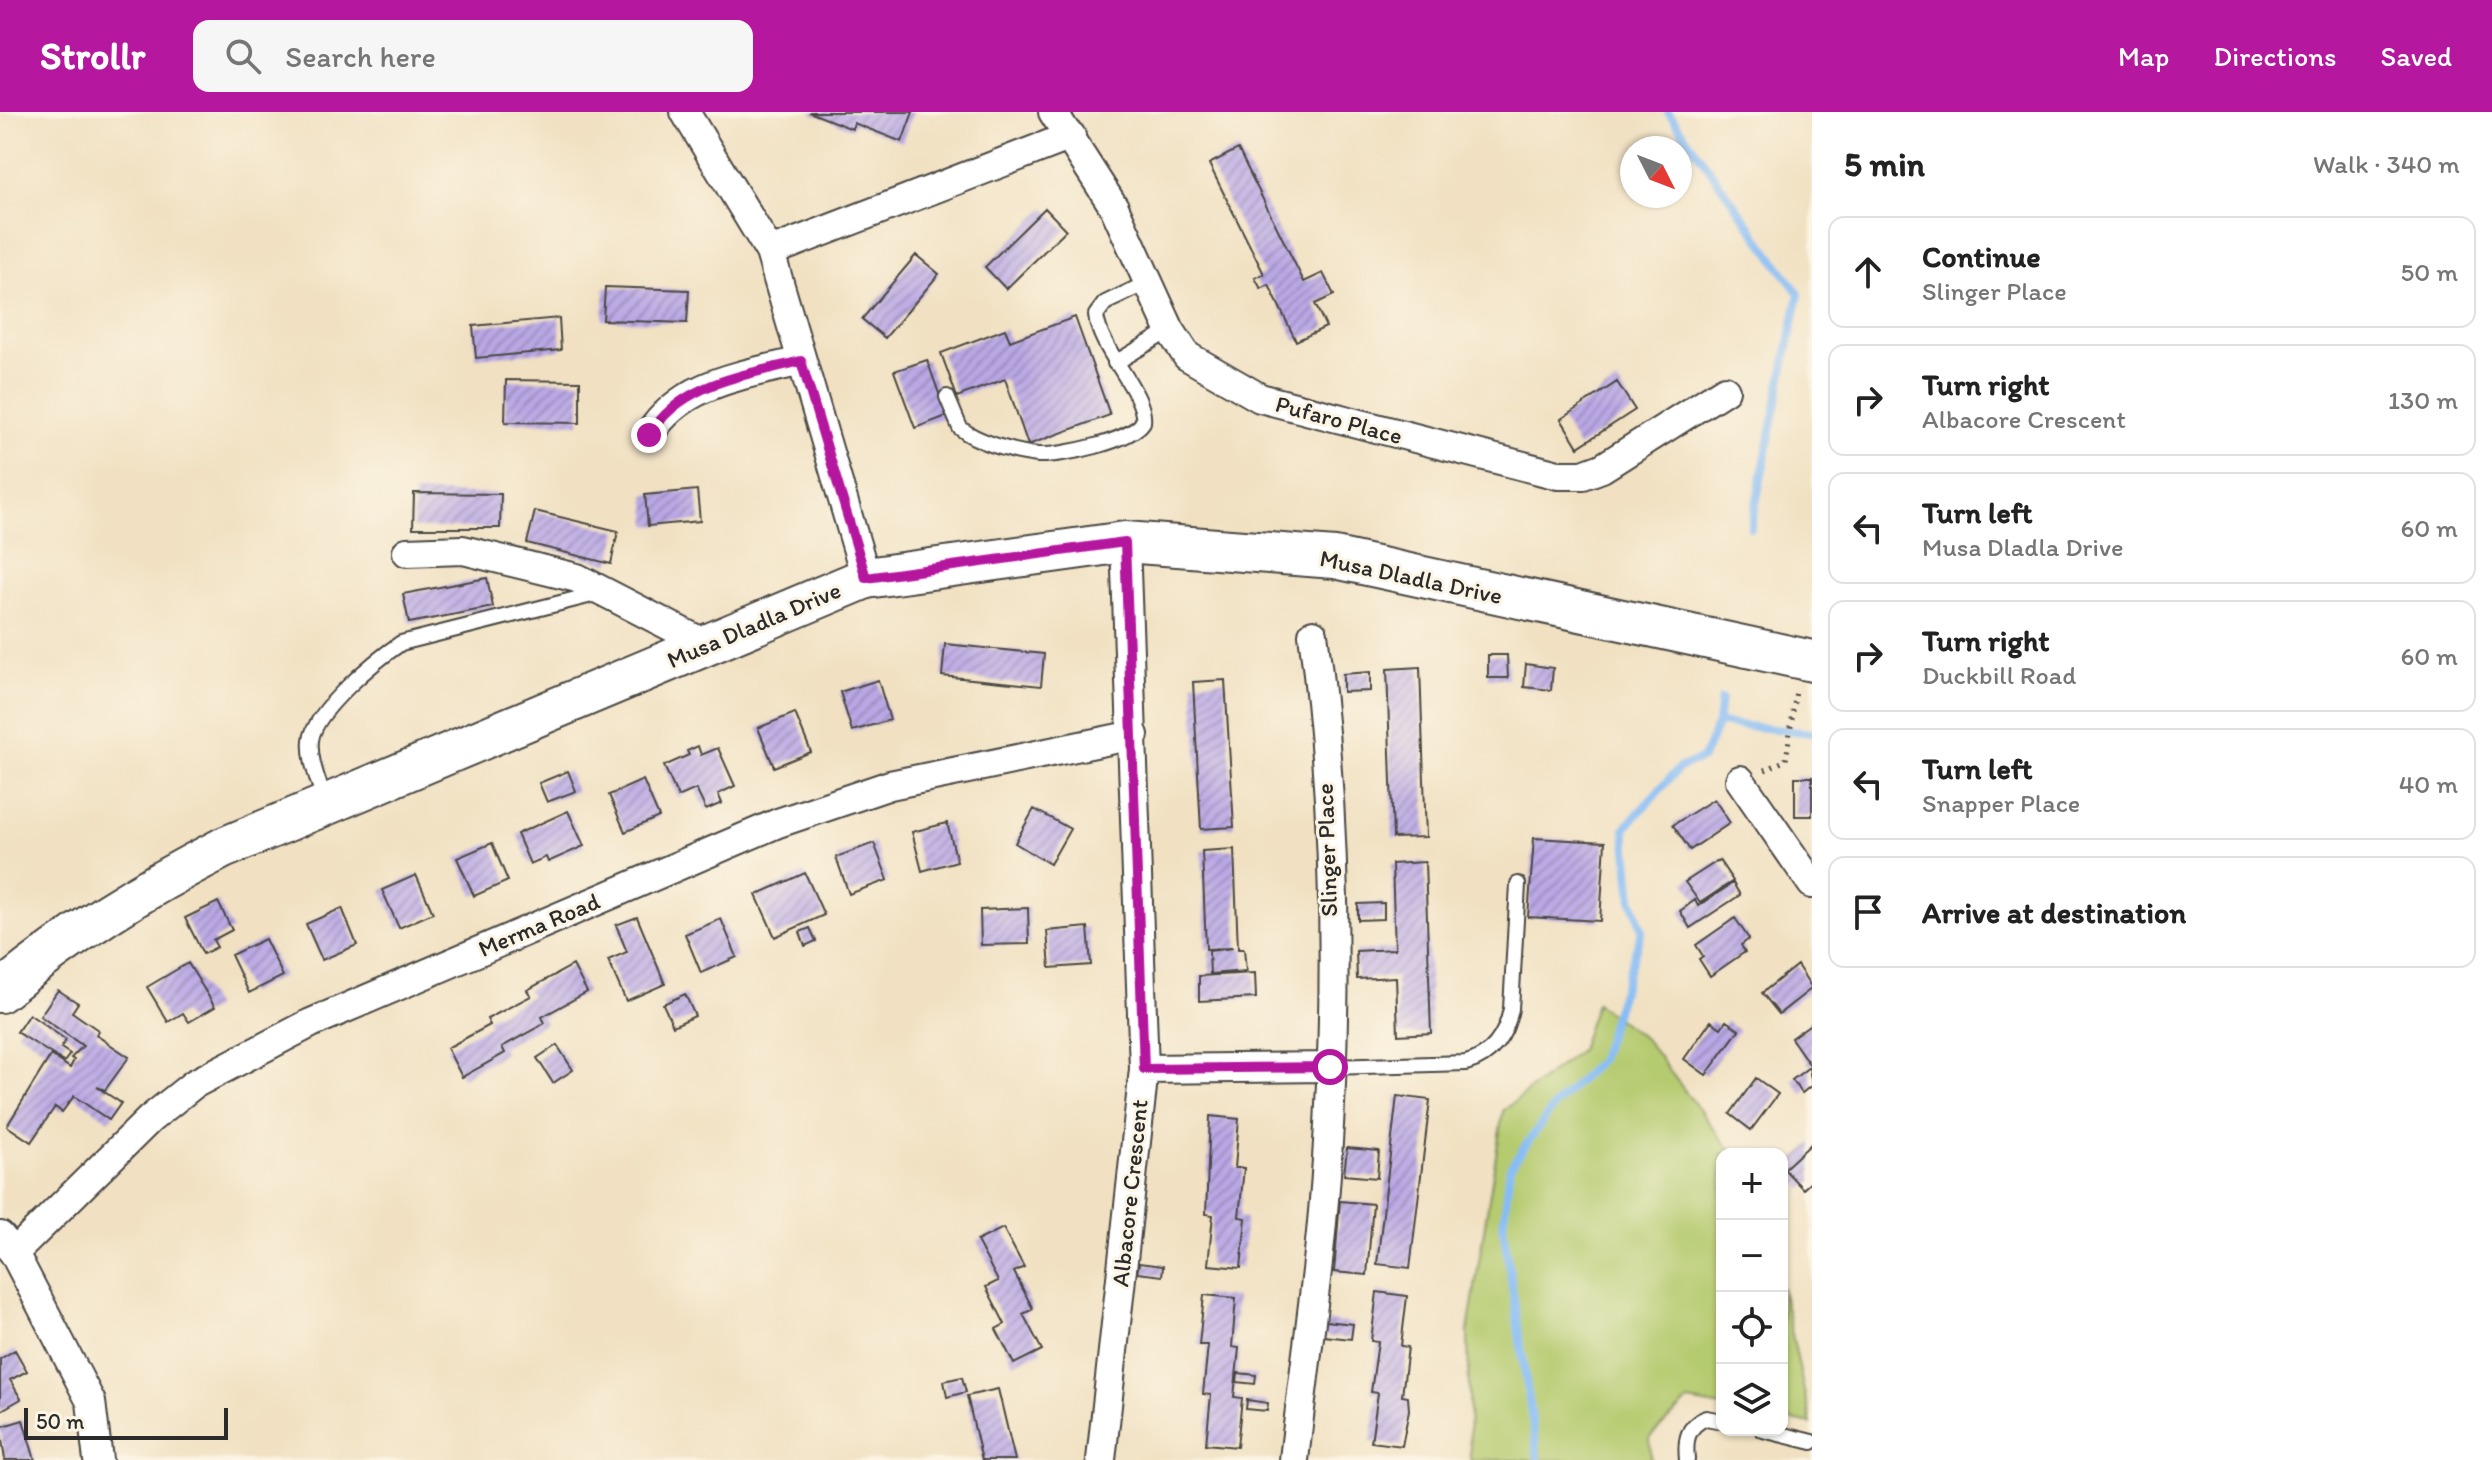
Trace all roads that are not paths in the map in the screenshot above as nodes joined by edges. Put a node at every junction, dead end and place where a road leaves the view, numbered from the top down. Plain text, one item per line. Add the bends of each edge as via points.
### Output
1 (685, 112) edge
2 (1053, 112) edge
3 (1071, 136) junction
4 (770, 252) junction
5 (1149, 282) junction
6 (1170, 330) junction
7 (801, 361) junction
8 (1115, 363) junction
9 (1725, 390) dead end
10 (947, 397) dead end
11 (649, 435) dead end
12 (1125, 542) junction
13 (407, 552) dead end
14 (866, 578) junction
15 (604, 592) junction
16 (1313, 634) dead end
17 (707, 645) junction
18 (1812, 661) edge
19 (1134, 735) junction
20 (1740, 780) road end
21 (326, 805) junction
22 (1518, 884) dead end
23 (1812, 884) edge
24 (0, 992) edge
25 (1330, 1067) junction
26 (1144, 1069) junction
27 (7, 1244) edge
28 (1716, 1420) edge
29 (1788, 1436) edge
30 (1812, 1442) edge
31 (98, 1460) edge
32 (1101, 1460) edge
33 (1294, 1460) edge
34 (1687, 1460) edge

1 - 4 street
2 - 3 street, Pufaro Place
3 - 4 street
3 - 5 street, Pufaro Place via 1114,207
4 - 7 street
5 - 6 street, Pufaro Place
5 - 8 lane via 1098,311 1096,322
6 - 8 lane
6 - 9 street, Pufaro Place via 1187,356 1260,398 1558,475 1602,468
7 - 11 street via 698,389 672,407
7 - 14 street
8 - 10 lane via 1142,408 1143,422 1134,432 1078,451 1038,455 976,438 960,428
12 - 14 street, Musa Dladla Drive
12 - 18 street, Musa Dladla Drive via 1335,558
12 - 19 street, Albacore Crescent
13 - 15 street via 463,550 577,578
14 - 17 street, Musa Dladla Drive
15 - 17 street
15 - 21 lane via 401,643 386,654 348,688 314,730 311,752
16 - 25 street, Slinger Place via 1331,884
17 - 21 street, Musa Dladla Drive
19 - 26 street, Albacore Crescent
19 - 27 street, Merma Road via 890,785 778,823 311,1023 194,1084
20 - 23 street
21 - 24 street, Musa Dladla Drive via 139,891
22 - 25 lane via 1509,1017 1486,1054 1466,1063
25 - 26 street
25 - 33 street, Slinger Place via 1327,1161
26 - 32 street, Albacore Crescent
27 - 31 street via 91,1402
28 - 34 lane via 1706,1418 1691,1427
29 - 30 lane

